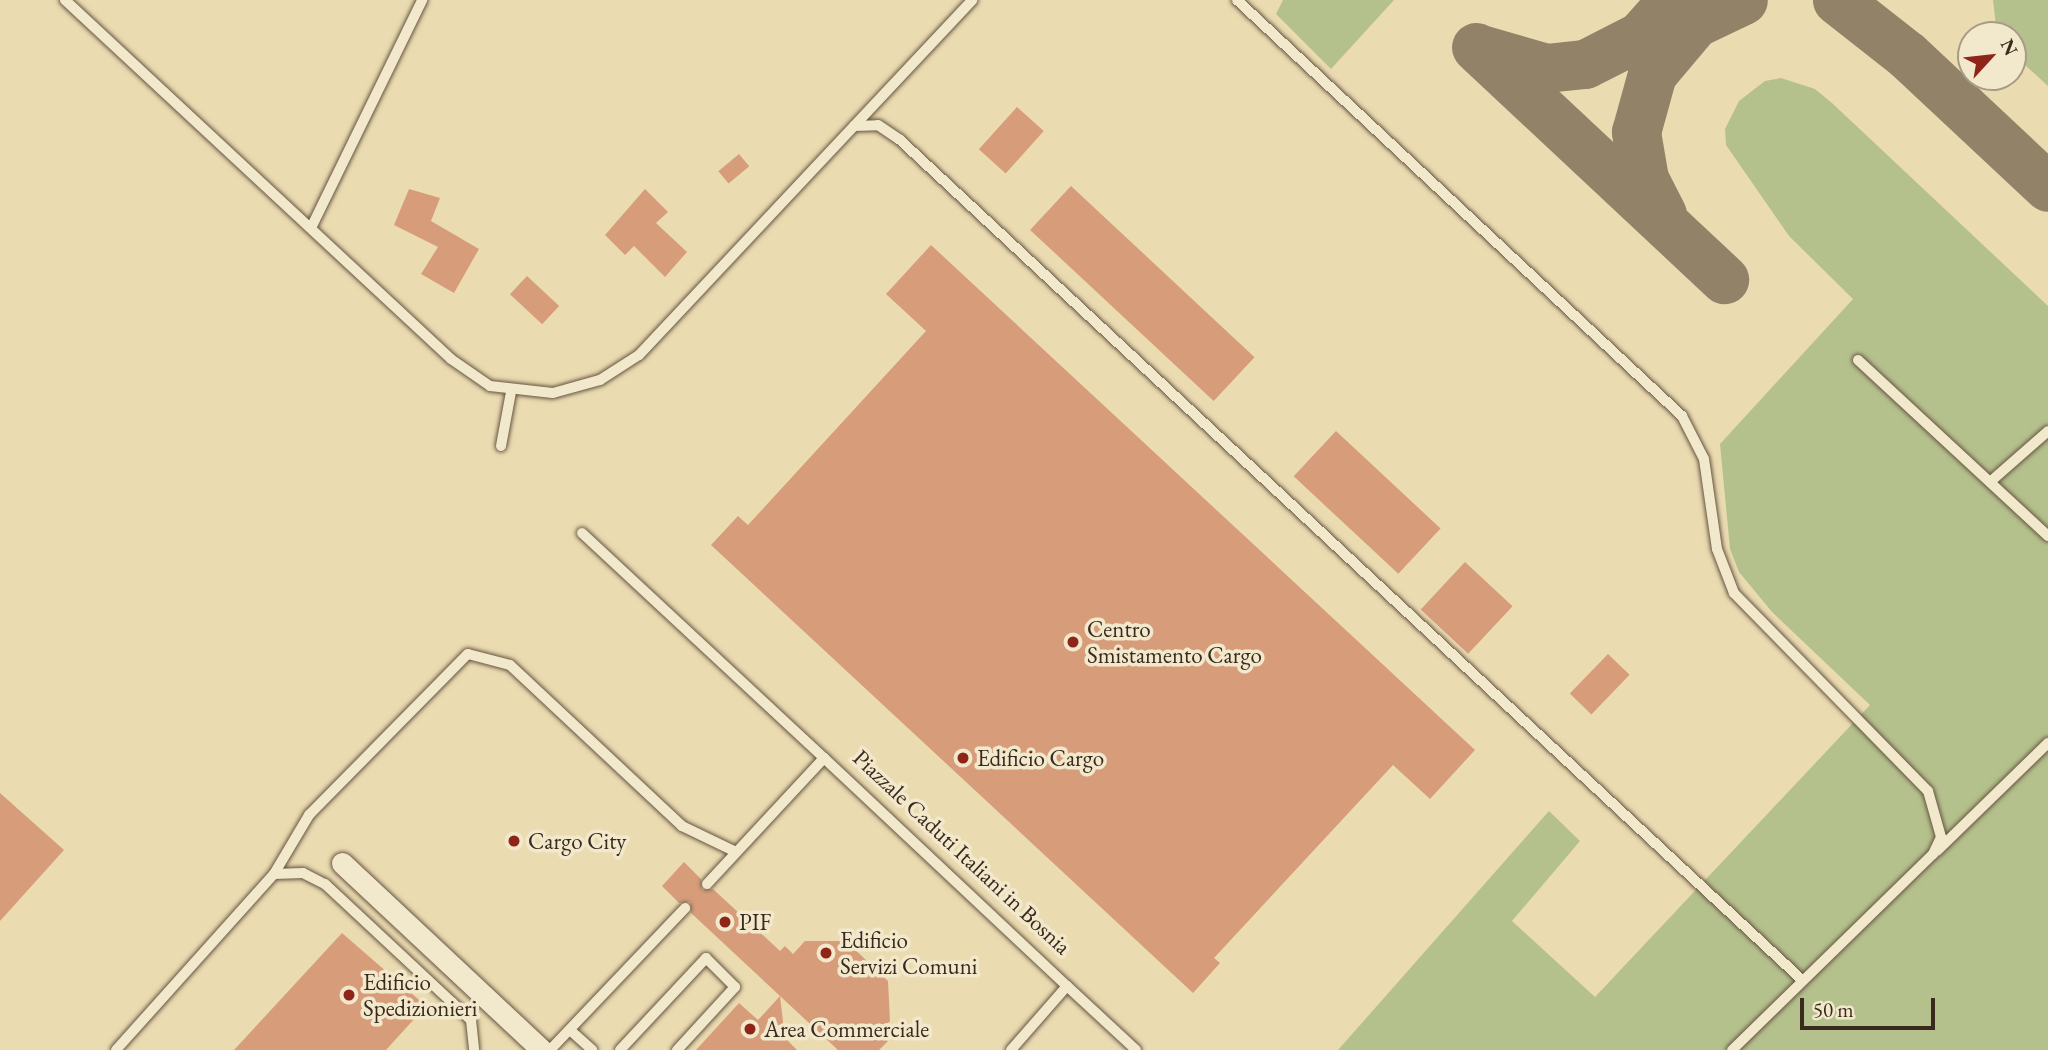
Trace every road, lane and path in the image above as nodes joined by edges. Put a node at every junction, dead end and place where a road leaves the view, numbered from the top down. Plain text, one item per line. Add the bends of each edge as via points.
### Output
1 (65, 0) edge
2 (422, 0) edge
3 (972, 0) edge
4 (1237, 0) edge
5 (854, 126) junction
6 (312, 228) junction
7 (1858, 360) dead end
8 (511, 392) junction
9 (2048, 431) edge
10 (501, 446) dead end
11 (1990, 482) junction
12 (582, 533) dead end
13 (2048, 536) edge
14 (2048, 743) edge
15 (824, 758) junction
16 (736, 852) junction
17 (1933, 854) junction
18 (342, 863) joint
19 (274, 874) junction
20 (325, 884) junction
21 (707, 884) dead end
22 (685, 908) dead end
23 (1802, 980) junction
24 (1067, 986) junction
25 (570, 1030) junction
26 (539, 1048) edge
27 (117, 1050) edge
28 (474, 1050) edge
29 (592, 1050) edge
30 (620, 1050) edge
31 (677, 1050) edge
32 (1012, 1050) edge
33 (1136, 1050) edge
34 (1732, 1050) edge

1 - 6 lane
2 - 6 lane
3 - 5 lane
4 - 17 lane via 1682,416 1704,459 1717,549 1734,593 1915,774 1939,822
5 - 8 lane via 621,370 579,389
5 - 23 lane via 878,125 899,139
6 - 8 lane via 451,359
7 - 11 lane
8 - 10 lane
9 - 11 lane
11 - 13 lane
12 - 15 lane
14 - 17 lane
15 - 16 lane, Piazzale Caduti Italiani in Bosnia
15 - 24 lane, Piazzale Caduti Italiani in Bosnia
16 - 19 lane via 693,835 519,672 477,653 449,668 309,815
16 - 21 lane, Piazzale Caduti Italiani in Bosnia
17 - 23 lane
18 - 20 lane
18 - 26 street
19 - 20 lane via 303,873
19 - 27 lane
20 - 28 lane via 471,1020
22 - 25 lane
23 - 34 lane
24 - 32 lane, Piazzale Caduti Italiani in Bosnia
24 - 33 lane
25 - 26 lane
25 - 29 lane
30 - 31 lane via 706,958 735,987

